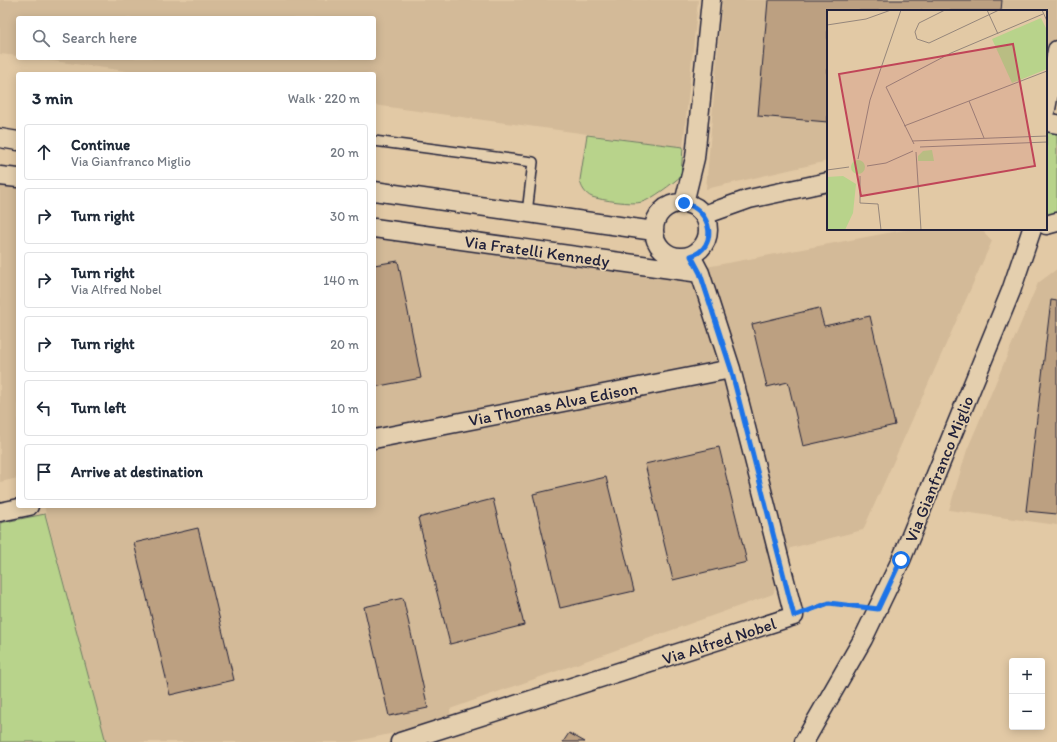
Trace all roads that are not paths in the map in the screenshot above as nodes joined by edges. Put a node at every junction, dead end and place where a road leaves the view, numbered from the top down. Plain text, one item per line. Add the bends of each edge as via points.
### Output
1 (711, 0) edge
2 (1057, 50) edge
3 (1047, 104) edge
4 (1047, 122) edge
5 (1057, 124) edge
6 (0, 138) edge
7 (16, 141) edge
8 (376, 141) edge
9 (0, 176) edge
10 (16, 178) edge
11 (827, 182) edge
12 (376, 192) edge
13 (684, 203) junction
14 (527, 213) junction
15 (704, 214) junction
16 (1057, 222) edge
17 (1047, 225) edge
18 (376, 228) edge
19 (1032, 230) edge
20 (654, 231) junction
21 (691, 256) junction
22 (700, 273) junction
23 (731, 369) junction
24 (376, 439) edge
25 (19, 508) edge
26 (0, 512) edge
27 (400, 742) edge
28 (804, 742) edge

1 - 13 street via 695,158
2 - 3 street
4 - 5 street
6 - 7 street
8 - 14 lane via 533,162
9 - 10 street
11 - 15 street via 749,199
12 - 14 street
13 - 15 street
13 - 20 street via 677,203 663,210 658,216
14 - 20 street
15 - 21 street via 708,227 707,241
16 - 17 street
18 - 22 street, Via Fratelli Kennedy
19 - 28 street, Via Gianfranco Miglio via 1005,306 901,560 863,638
20 - 21 street via 661,249 668,255 677,258
21 - 22 street, Via Alfred Nobel
22 - 23 street, Via Alfred Nobel
23 - 24 street, Via Thomas Alva Edison
23 - 27 street, Via Alfred Nobel via 794,616
25 - 26 street

